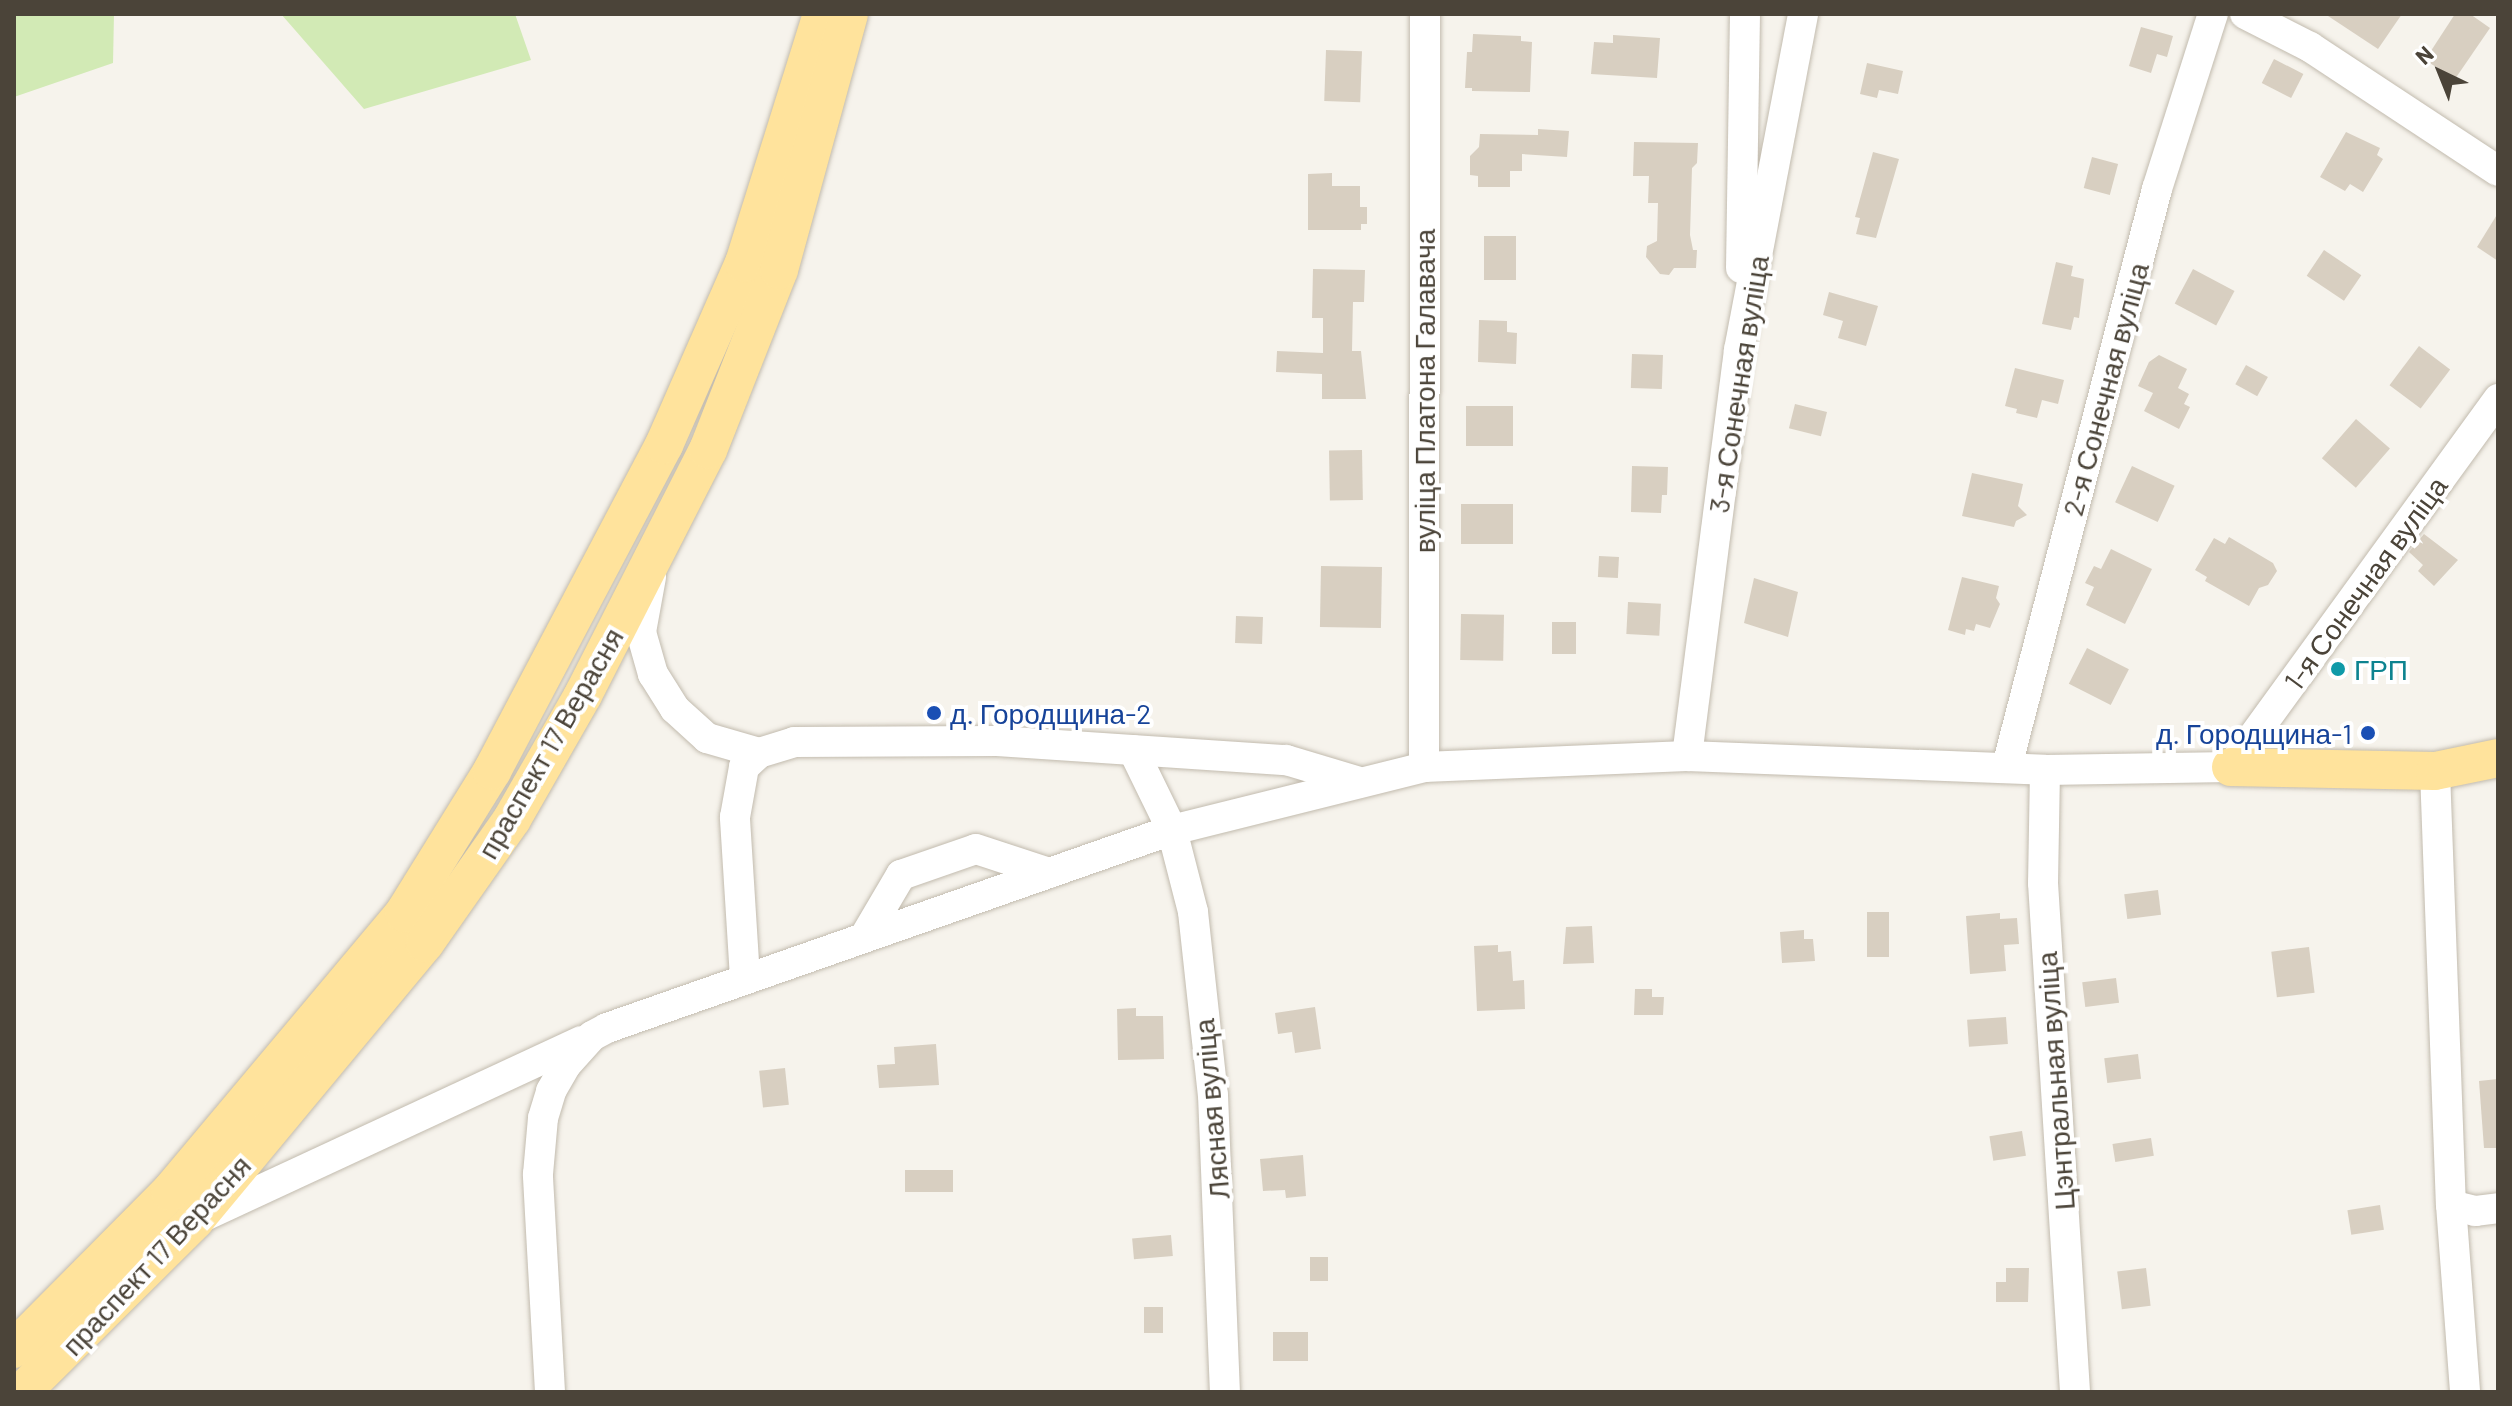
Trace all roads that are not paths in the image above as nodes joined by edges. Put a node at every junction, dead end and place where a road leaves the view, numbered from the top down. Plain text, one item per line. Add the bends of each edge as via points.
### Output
1 (822, 14) edge
2 (849, 14) edge
3 (1425, 14) edge
4 (1745, 14) edge
5 (1803, 14) edge
6 (2213, 14) edge
7 (2245, 14) edge
8 (2498, 171) edge
9 (1739, 350) junction
10 (2498, 399) edge
11 (655, 553) junction
12 (1133, 750) junction
13 (759, 753) junction
14 (1687, 756) junction
15 (2498, 758) edge
16 (2007, 766) junction
17 (1424, 767) junction
18 (2231, 767) junction
19 (2045, 770) junction
20 (2435, 771) junction
21 (1362, 782) junction
22 (1172, 830) junction
23 (1049, 873) junction
24 (865, 936) junction
25 (745, 978) junction
26 (592, 1036) junction
27 (2451, 1205) junction
28 (2498, 1208) edge
29 (195, 1220) junction
30 (14, 1349) edge
31 (22, 1392) edge
32 (550, 1392) edge
33 (1225, 1392) edge
34 (2075, 1392) edge
35 (2465, 1392) edge

1 - 30 main road, праспект 17 Верасня via 738,277 664,445 492,771 404,913 170,1192
2 - 11 main road, праспект 17 Верасня via 779,270 708,450
3 - 17 street, вуліца Платона Галавача
4 - 9 street
5 - 9 street, 3-я Сонечная вуліца
6 - 16 street, 2-я Сонечная вуліца via 2157,189
7 - 8 street via 2310,47
9 - 14 street, 3-я Сонечная вуліца
10 - 18 street, 1-я Сонечная вуліца
11 - 13 street via 641,632 653,674 675,709 707,738
11 - 29 main road, праспект 17 Верасня via 512,819 425,943
12 - 13 street via 997,741 794,742
12 - 21 street via 1286,760
12 - 22 street, Лясная вуліца
13 - 25 street via 744,767 735,817
14 - 16 street
14 - 17 street
15 - 20 main road
16 - 19 street
17 - 21 street
18 - 19 street
18 - 20 main road
19 - 34 street, Цэнтральная вуліца via 2043,883
20 - 27 street
21 - 22 street
22 - 23 street
22 - 33 street, Лясная вуліца via 1193,912 1213,1095
23 - 24 street
23 - 24 street via 976,849 961,854 901,875
24 - 25 street
25 - 26 street
26 - 29 street
26 - 32 street via 551,1091 540,1144
27 - 28 street via 2475,1211
27 - 35 street
29 - 31 main road, праспект 17 Верасня

